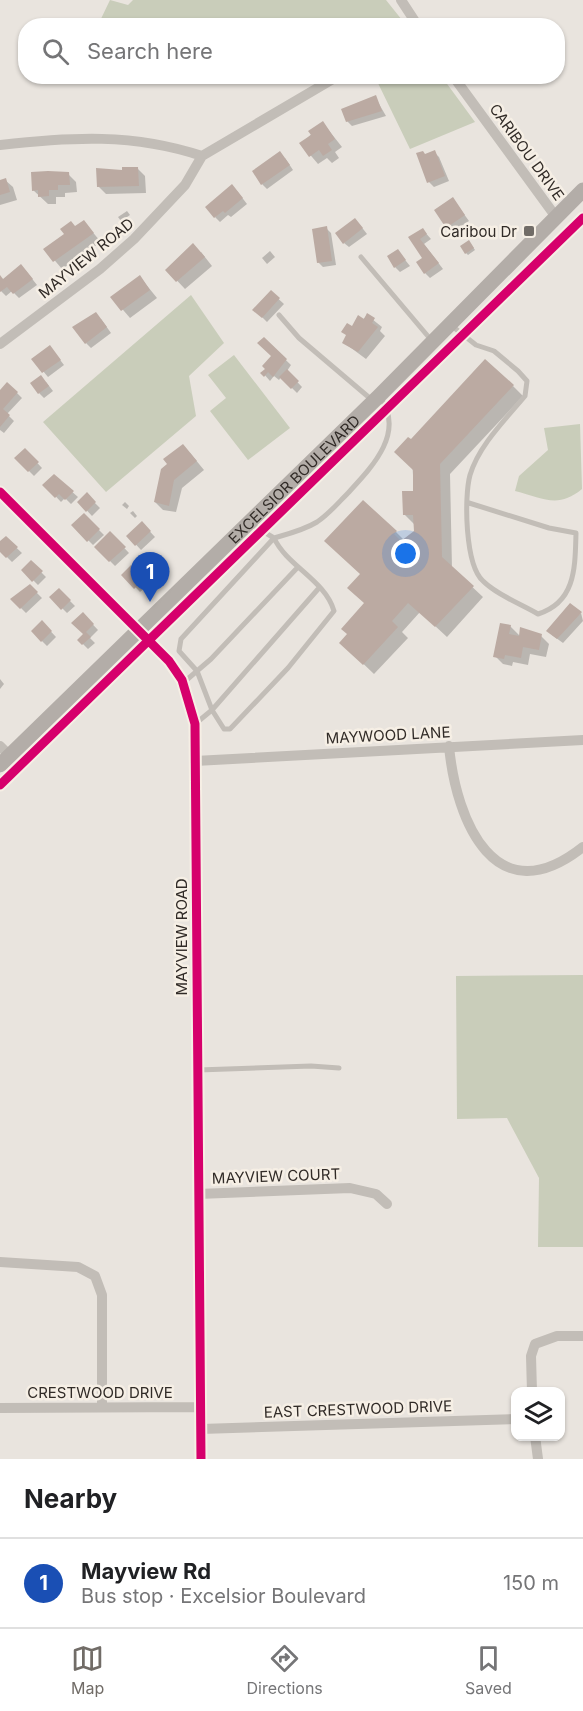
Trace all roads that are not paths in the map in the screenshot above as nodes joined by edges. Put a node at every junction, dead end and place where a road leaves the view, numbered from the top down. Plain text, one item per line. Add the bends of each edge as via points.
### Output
1 (401, 0) edge
2 (413, 18) edge
3 (324, 84) edge
4 (459, 84) edge
5 (0, 145) edge
6 (202, 156) junction
7 (580, 193) edge
8 (556, 217) junction
9 (361, 256) dead end
10 (279, 315) dead end
11 (451, 324) junction
12 (433, 342) junction
13 (0, 344) edge
14 (376, 398) junction
15 (0, 492) edge
16 (469, 503) junction
17 (248, 523) junction
18 (273, 538) junction
19 (298, 567) junction
20 (319, 588) junction
21 (138, 630) junction
22 (197, 671) junction
23 (183, 683) junction
24 (212, 710) junction
25 (195, 724) junction
26 (583, 740) edge
27 (449, 746) junction
28 (3, 755) edge
29 (195, 761) junction
30 (583, 847) edge
31 (339, 1068) dead end
32 (197, 1070) junction
33 (198, 1194) junction
34 (387, 1204) dead end
35 (0, 1262) edge
36 (583, 1336) edge
37 (532, 1387) edge
38 (102, 1407) junction
39 (200, 1407) junction
40 (0, 1408) edge
41 (511, 1419) edge
42 (201, 1429) junction
43 (536, 1441) edge
44 (201, 1459) edge
45 (538, 1459) edge

1 - 2 street
3 - 6 street
4 - 8 street, CARIBOU DRIVE
5 - 6 street via 92,138 139,140
6 - 13 street, MAYVIEW ROAD via 184,185 134,239
7 - 8 main road, EXCELSIOR BOULEVARD
8 - 11 main road, EXCELSIOR BOULEVARD
9 - 12 lane
10 - 14 lane via 299,338
11 - 12 main road, EXCELSIOR BOULEVARD
11 - 16 lane via 476,345 495,351 518,371 528,386 525,396 486,444 470,475
12 - 14 main road, EXCELSIOR BOULEVARD
14 - 17 main road, EXCELSIOR BOULEVARD
14 - 18 lane via 387,407 389,428 378,461 324,517
15 - 21 street, MAYVIEW ROAD
16 - 16 lane via 470,556 482,580 538,614 555,609 574,571 576,533
17 - 18 lane
17 - 21 main road, EXCELSIOR BOULEVARD
18 - 19 lane
18 - 22 lane via 181,639 179,651
19 - 20 lane
19 - 22 lane
20 - 24 lane
20 - 24 lane via 330,599 334,611 288,668 230,729 224,729
21 - 23 street, MAYVIEW ROAD via 169,661
21 - 28 main road, EXCELSIOR BOULEVARD
22 - 23 lane
22 - 24 lane
23 - 25 street, MAYVIEW ROAD
24 - 25 lane
25 - 29 street, MAYVIEW ROAD
26 - 27 street, MAYWOOD LANE
27 - 29 street, MAYWOOD LANE
27 - 30 street via 451,767 471,830 495,861 521,872 534,871 555,865
29 - 32 street, MAYVIEW ROAD
31 - 32 lane
32 - 33 street, MAYVIEW ROAD
33 - 34 street, MAYVIEW COURT via 350,1188 375,1194
33 - 39 street, MAYVIEW ROAD
35 - 38 street via 78,1267 95,1276 102,1295
36 - 37 street via 557,1336 535,1344 531,1356
38 - 39 street, CRESTWOOD DRIVE
38 - 40 street, CRESTWOOD DRIVE
39 - 42 street, MAYVIEW ROAD
41 - 42 street, EAST CRESTWOOD DRIVE
42 - 44 street, MAYVIEW ROAD
43 - 45 street

